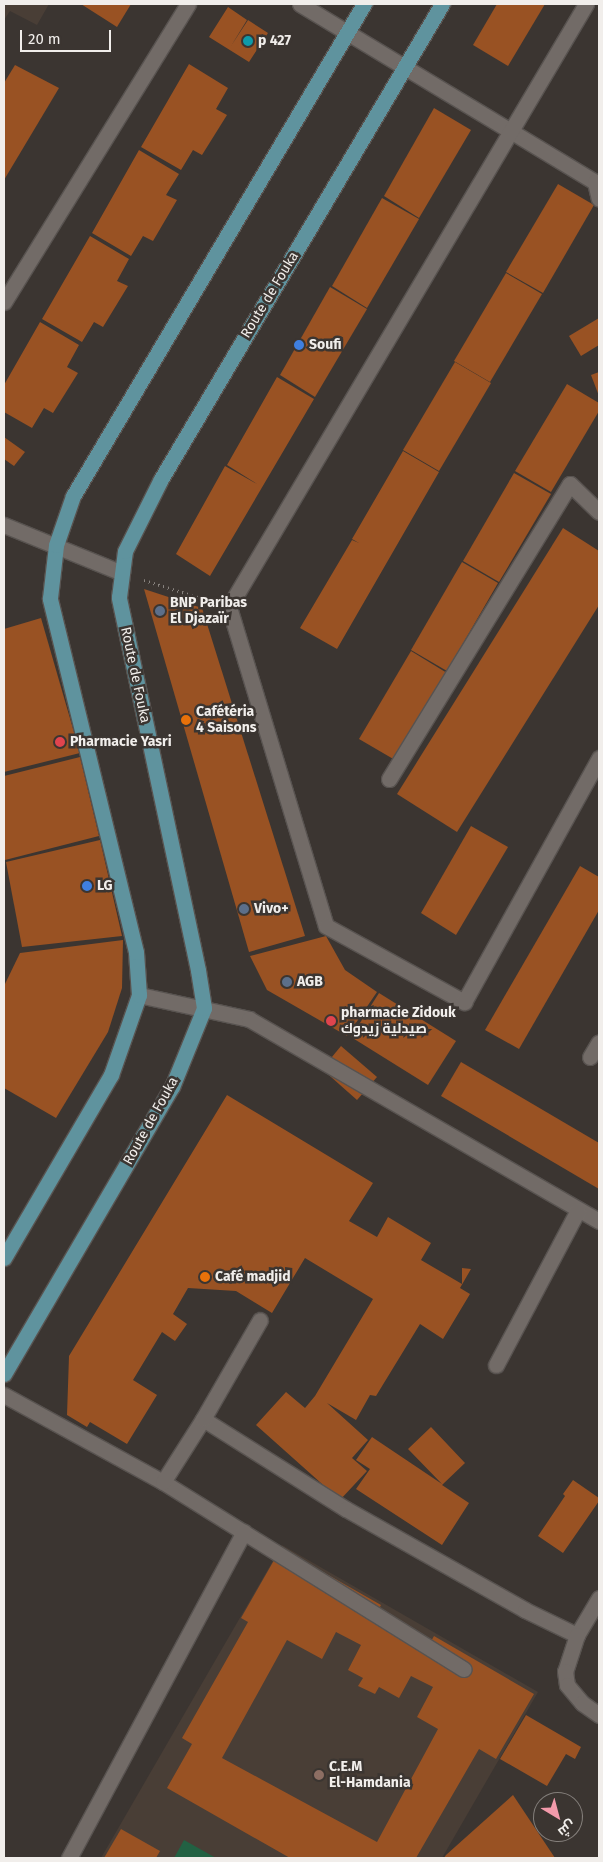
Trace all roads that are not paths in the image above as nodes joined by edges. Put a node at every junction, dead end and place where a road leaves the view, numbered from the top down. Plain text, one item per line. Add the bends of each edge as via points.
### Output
1 (188, 4) edge
2 (300, 4) edge
3 (364, 4) edge
4 (442, 4) edge
5 (586, 4) edge
6 (347, 33) junction
7 (404, 67) junction
8 (511, 133) junction
9 (599, 199) edge
10 (4, 302) edge
11 (599, 512) edge
12 (4, 525) edge
13 (56, 545) junction
14 (122, 573) junction
15 (599, 758) edge
16 (390, 779) dead end
17 (139, 995) junction
18 (204, 1008) junction
19 (599, 1042) edge
20 (590, 1057) dead end
21 (578, 1210) junction
22 (599, 1221) edge
23 (4, 1258) edge
24 (260, 1320) dead end
25 (496, 1365) dead end
26 (4, 1374) edge
27 (4, 1395) edge
28 (203, 1419) junction
29 (163, 1482) junction
30 (244, 1532) junction
31 (599, 1598) edge
32 (577, 1634) junction
33 (463, 1669) dead end
34 (599, 1715) edge
35 (69, 1858) edge

1 - 10 street
2 - 6 street
3 - 6 main road
4 - 7 main road, Route de Fouka
5 - 8 street
6 - 7 street
6 - 13 main road via 74,496
7 - 8 street
7 - 14 main road, Route de Fouka via 161,479 125,551
8 - 9 street via 595,182
8 - 15 street via 229,607 326,926 464,1002
11 - 16 street via 570,484
12 - 13 street
13 - 14 street
13 - 17 main road via 50,598 136,952
14 - 18 main road, Route de Fouka via 119,597
17 - 18 street
17 - 23 main road via 110,1075
18 - 21 street via 249,1019
18 - 26 main road, Route de Fouka via 172,1087
19 - 20 street
21 - 22 street
21 - 25 street
24 - 28 street
27 - 29 street
28 - 29 street
28 - 32 street via 346,1509 525,1610
29 - 30 street
30 - 33 street
30 - 35 street
31 - 32 street
32 - 34 street via 565,1670 568,1685 582,1703

